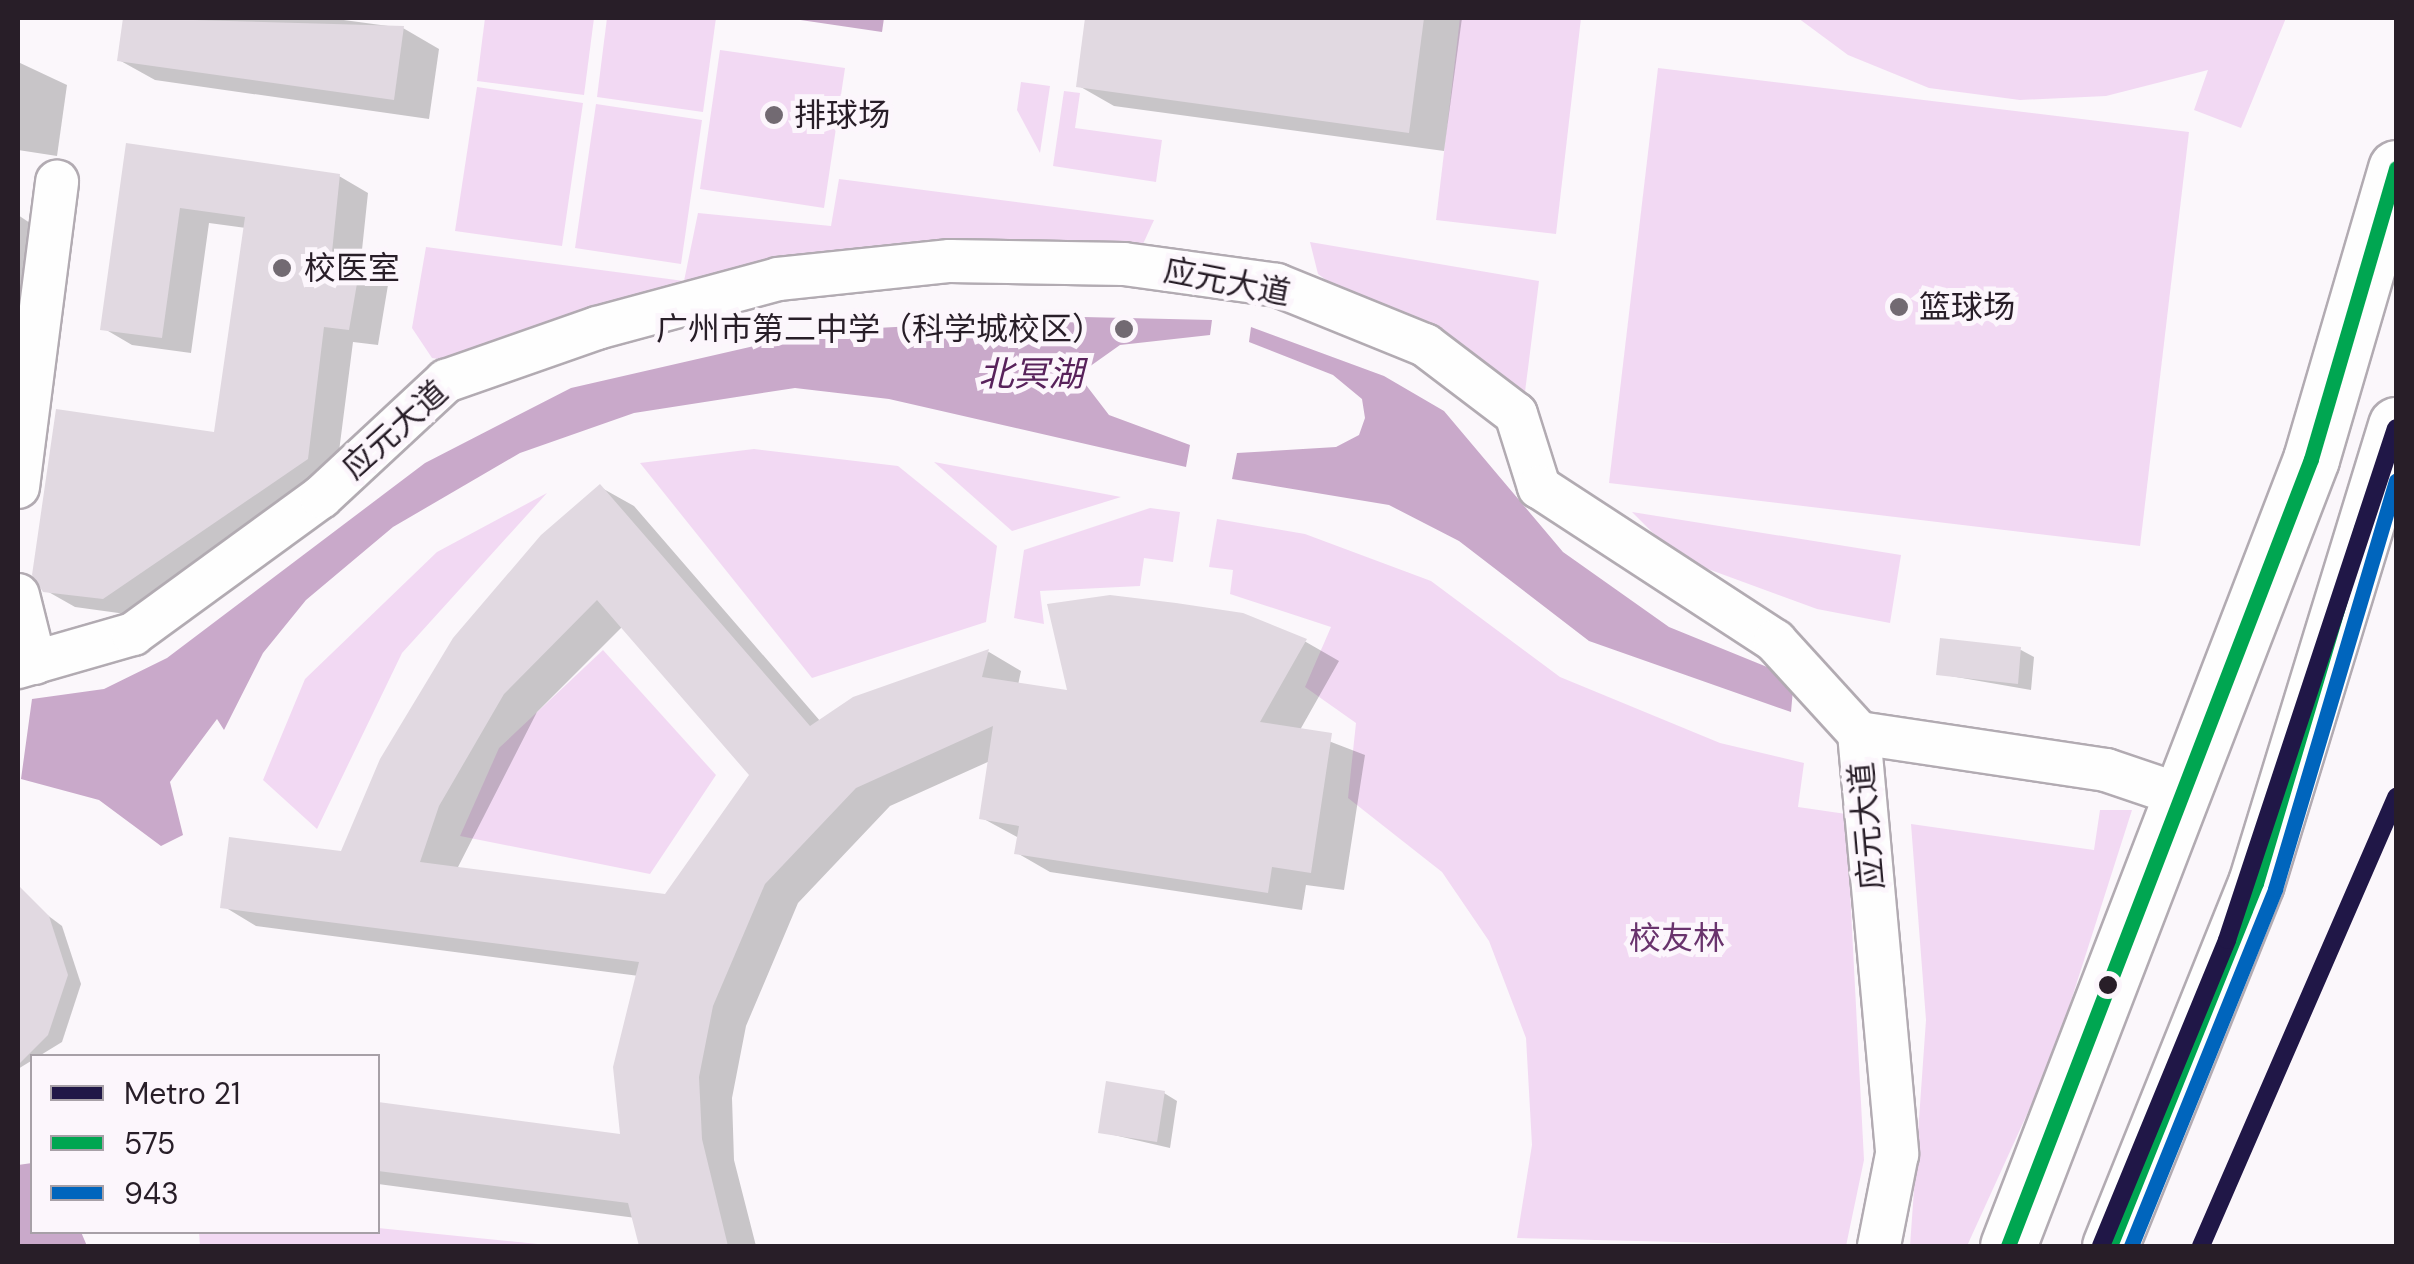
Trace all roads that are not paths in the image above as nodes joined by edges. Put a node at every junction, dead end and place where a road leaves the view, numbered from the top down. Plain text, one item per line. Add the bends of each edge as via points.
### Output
1 (2396, 168) edge
2 (57, 181) dead end
3 (2390, 450) edge
4 (18, 487) edge
5 (18, 595) edge
6 (26, 665) edge
7 (1859, 733) junction
8 (2180, 794) junction
9 (1878, 1246) edge
10 (2008, 1246) edge
11 (2110, 1246) edge

1 - 8 main road via 2311,459
2 - 4 street
3 - 11 main road via 2262,866
5 - 6 street
6 - 7 street, 应元大道 via 132,634 322,497 446,380 778,280 950,261 1124,264 1278,285 1425,345 1516,414 1538,487 1775,641
7 - 8 street via 2106,770
7 - 9 street, 应元大道 via 1897,1154
8 - 10 main road

